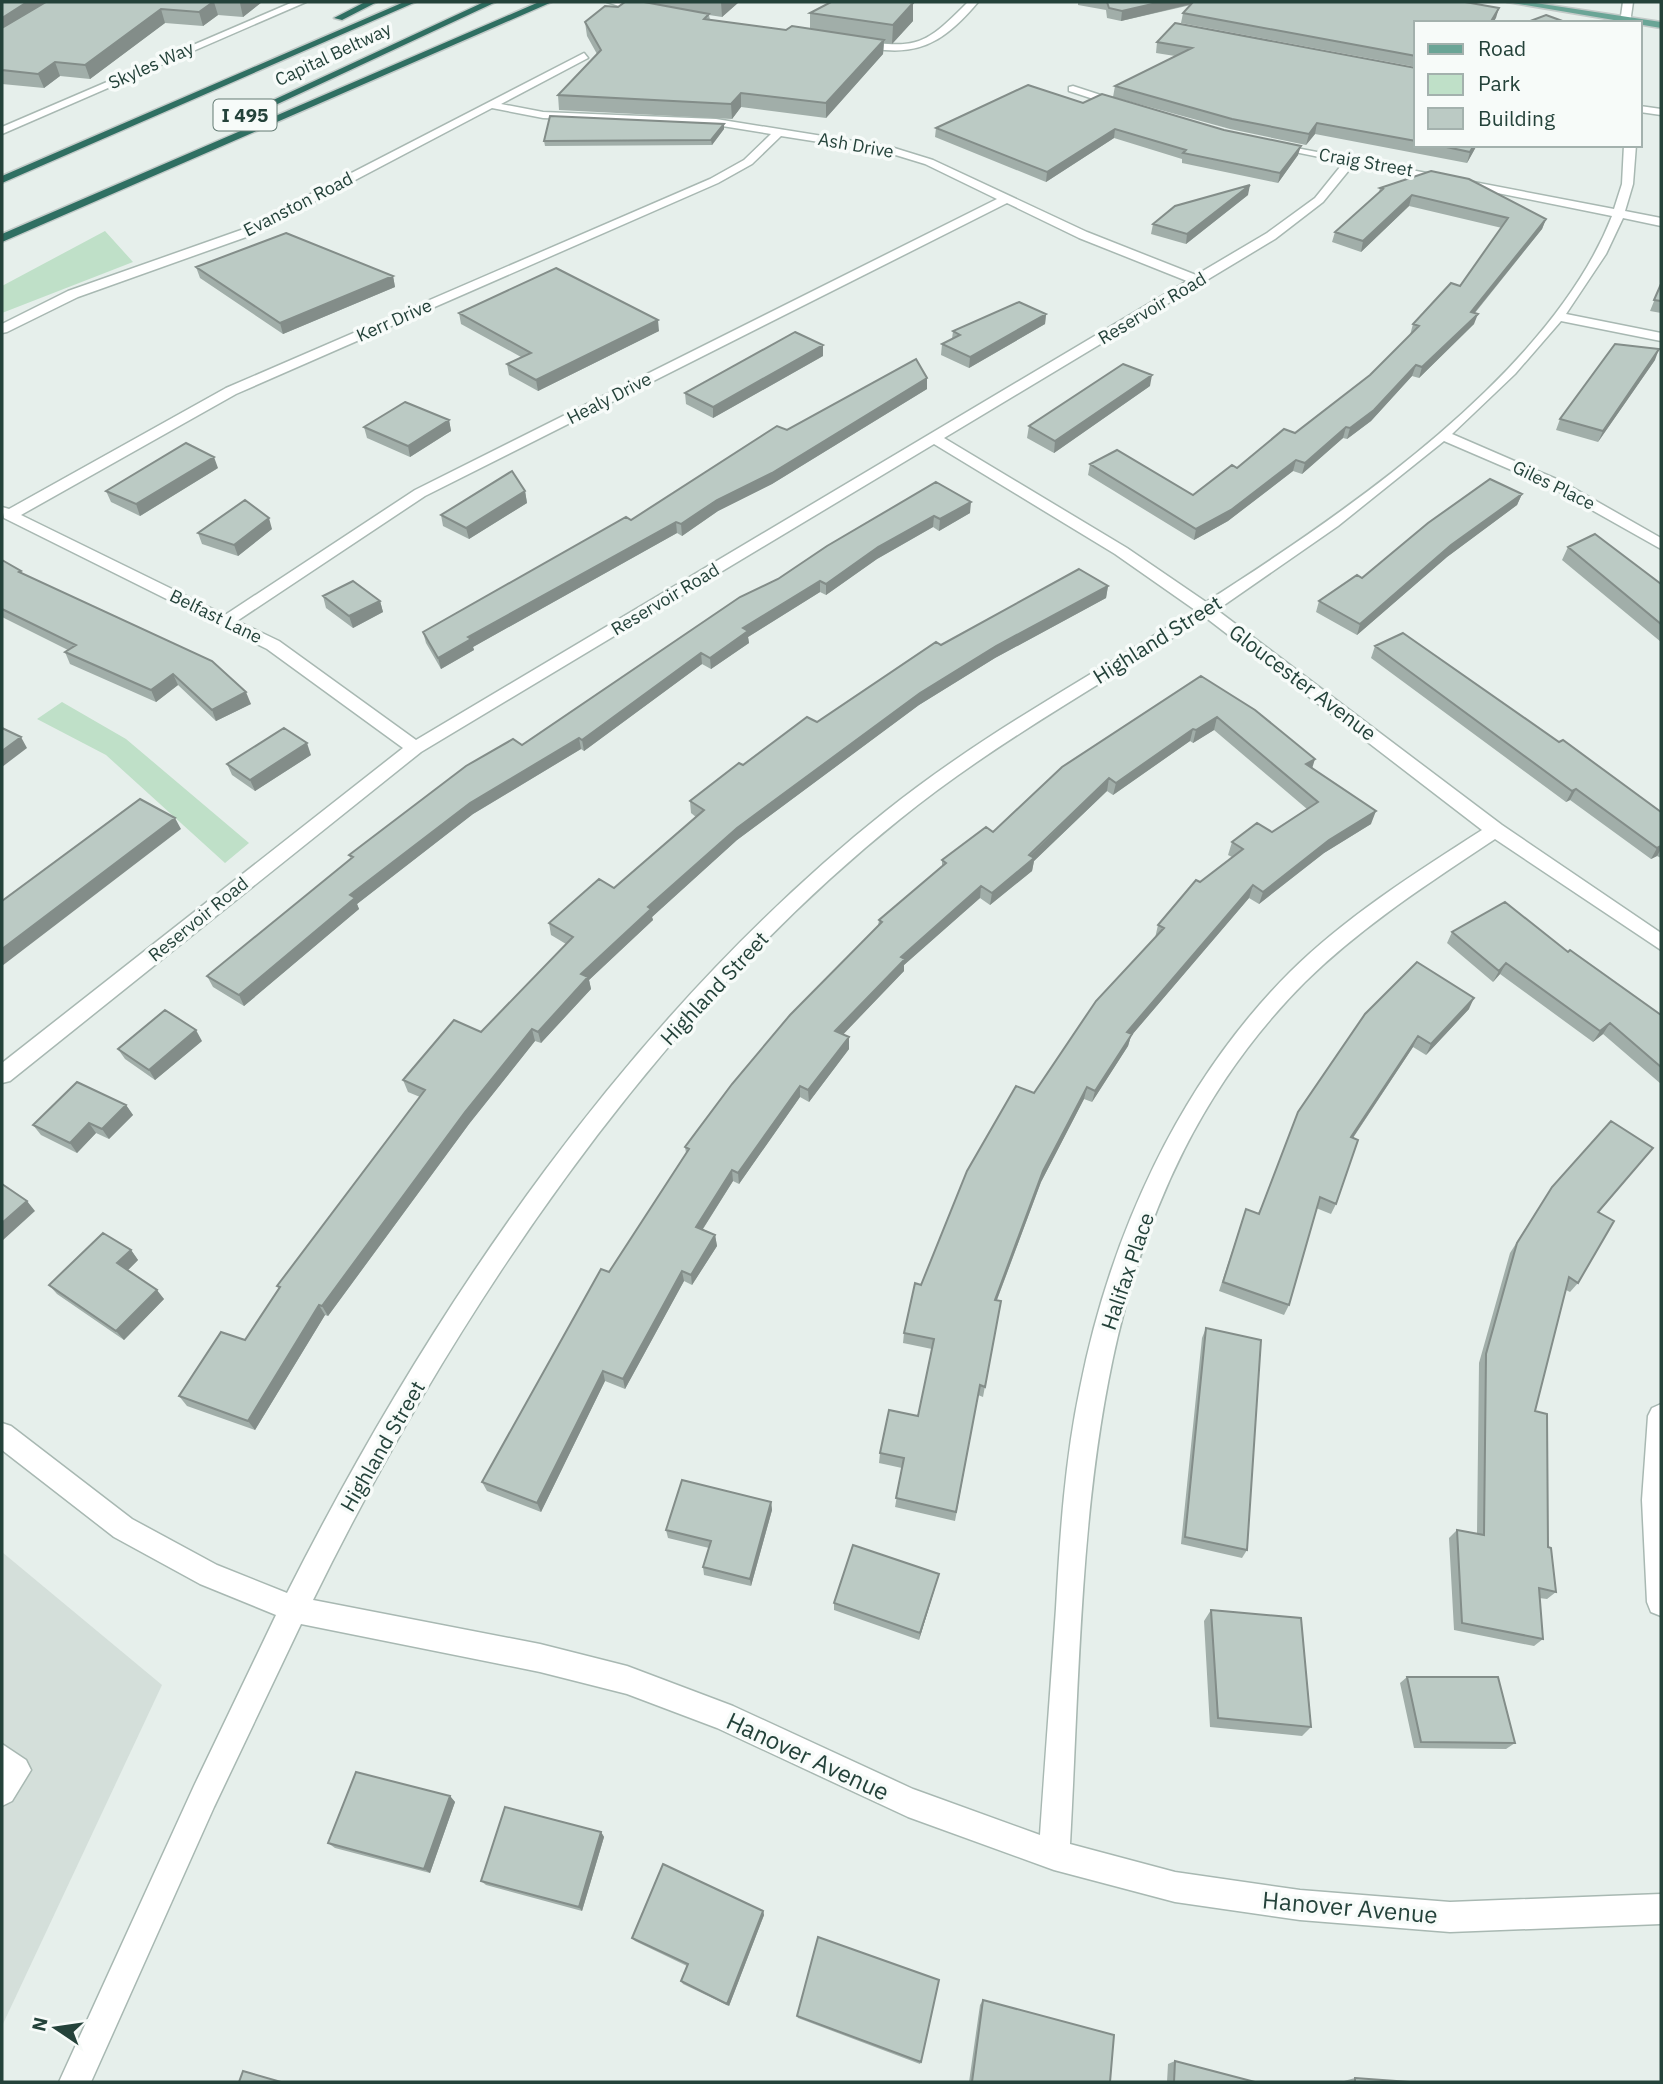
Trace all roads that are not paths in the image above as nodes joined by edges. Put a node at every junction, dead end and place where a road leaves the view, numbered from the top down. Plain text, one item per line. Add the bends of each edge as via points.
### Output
1 (301, 2) edge
2 (372, 2) edge
3 (411, 2) edge
4 (491, 2) edge
5 (547, 2) edge
6 (612, 2) edge
7 (973, 2) edge
8 (1512, 2) edge
9 (1628, 2) edge
10 (656, 14) edge
11 (1625, 21) edge
12 (331, 22) dead end
13 (1642, 23) edge
14 (1661, 25) edge
15 (308, 33) dead end
16 (846, 42) edge
17 (584, 56) dead end
18 (1073, 89) dead end
19 (491, 105) junction
20 (1135, 109) edge
21 (1642, 109) edge
22 (1661, 112) edge
23 (2, 131) edge
24 (210, 132) dead end
25 (779, 132) junction
26 (86, 141) junction
27 (1261, 142) edge
28 (1630, 147) edge
29 (176, 148) dead end
30 (1352, 160) junction
31 (2, 180) edge
32 (1006, 199) junction
33 (1619, 216) junction
34 (1661, 222) edge
35 (2, 236) edge
36 (1197, 280) junction
37 (1559, 317) junction
38 (2, 329) edge
39 (1661, 337) edge
40 (1442, 435) junction
41 (934, 438) junction
42 (6, 513) edge
43 (1661, 544) edge
44 (1206, 609) junction
45 (226, 621) junction
46 (415, 748) junction
47 (1495, 830) junction
48 (1661, 943) edge
49 (2, 1075) edge
50 (1661, 1416) edge
51 (2, 1435) edge
52 (1661, 1602) edge
53 (294, 1609) junction
54 (2, 1758) edge
55 (2, 1791) edge
56 (1054, 1855) junction
57 (1661, 1909) edge
58 (75, 2082) edge

1 - 23 street, Skyles Way
2 - 12 highway
3 - 26 highway, Capital Beltway / I 495
4 - 24 highway, Capital Beltway / I 495
5 - 35 highway
6 - 10 street
7 - 16 street via 932,44 917,50
8 - 11 main road
9 - 11 street
13 - 14 main road
15 - 26 highway
17 - 19 street, Evanston Road
18 - 20 street
19 - 25 street, Ash Drive via 543,116 677,119
19 - 38 street, Evanston Road via 244,233 82,290
21 - 22 street
25 - 32 street, Ash Drive via 905,153
25 - 42 street, Kerr Drive via 748,162 714,181 231,391
26 - 31 highway, Capital Beltway / I 495
27 - 30 street, Craig Street
28 - 33 street, Highland Street
29 - 35 highway
30 - 33 street, Craig Street
30 - 36 street, Reservoir Road via 1301,216
32 - 36 street, Ash Drive
32 - 45 street, Healy Drive via 420,494
33 - 34 street, Craig Street
33 - 37 street, Highland Street via 1599,257
36 - 41 street, Reservoir Road
37 - 39 street
37 - 40 street, Highland Street via 1506,376
40 - 43 street, Giles Place via 1556,484
40 - 44 street, Highland Street via 1336,522
41 - 44 street, Gloucester Avenue via 1121,551
41 - 46 street, Reservoir Road
42 - 45 street, Belfast Lane
44 - 47 street, Gloucester Avenue
44 - 53 street, Highland Street via 1009,730 922,792 794,902 728,969 572,1152 485,1275 393,1425
45 - 46 street, Belfast Lane via 273,645
46 - 49 street, Reservoir Road
47 - 48 street, Gloucester Avenue
47 - 56 street, Halifax Place via 1340,938 1278,999 1211,1084 1179,1140 1134,1239 1098,1357 1077,1486
50 - 52 street via 1655,1500
51 - 53 street, Hanover Avenue via 123,1528 209,1575
53 - 56 street, Hanover Avenue via 627,1680 723,1716 908,1802
53 - 58 street, Highland Street
54 - 55 street via 16,1770
56 - 57 street, Hanover Avenue via 1175,1887 1314,1906 1450,1917

